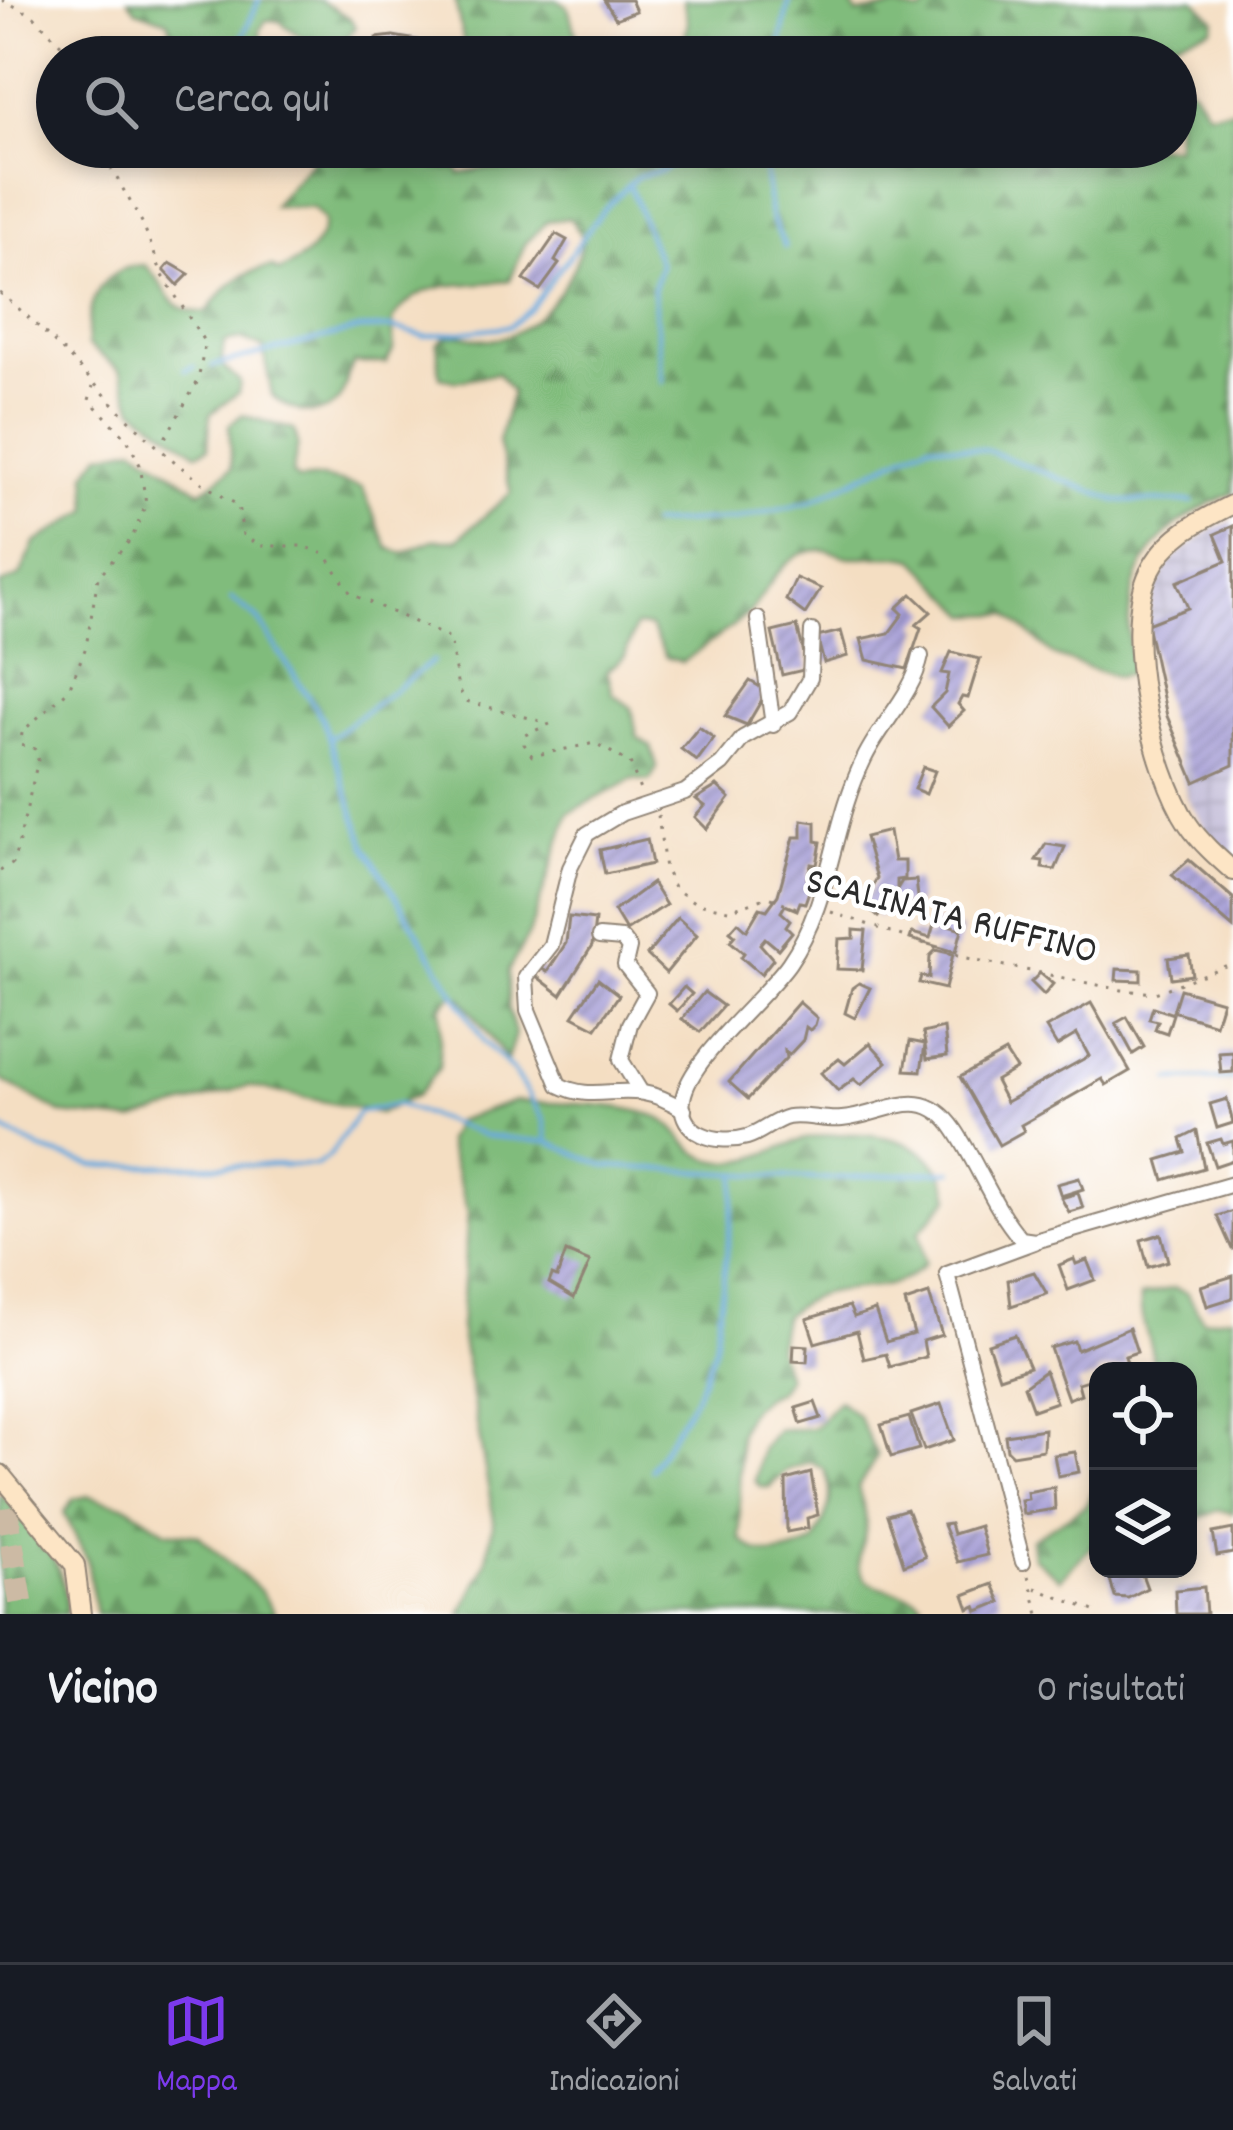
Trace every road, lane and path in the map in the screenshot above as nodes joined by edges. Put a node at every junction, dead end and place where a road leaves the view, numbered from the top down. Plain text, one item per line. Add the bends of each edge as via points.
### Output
1 (2, 0) edge
2 (54, 36) edge
3 (111, 168) edge
4 (0, 292) edge
5 (94, 385) junction
6 (160, 446) junction
7 (1233, 504) edge
8 (758, 619) dead end
9 (812, 632) dead end
10 (921, 656) dead end
11 (773, 724) junction
12 (652, 807) junction
13 (1233, 871) edge
14 (0, 872) edge
15 (820, 908) junction
16 (598, 937) dead end
17 (1233, 963) edge
18 (639, 1089) junction
19 (684, 1110) junction
20 (1233, 1184) edge
21 (1035, 1241) junction
22 (0, 1474) edge
23 (1023, 1562) joint
24 (1035, 1588) junction
25 (81, 1614) edge
26 (1039, 1614) edge
27 (1102, 1614) edge

1 - 2 path via 34,15
3 - 6 path via 205,343 198,382
4 - 5 path
5 - 6 path
5 - 14 path via 89,400 126,437 146,504 132,538 98,577 69,689 22,732 21,745 35,749 38,760 17,850
6 - 12 path, SCALINATA RUFFINO via 238,505 244,535 259,546 326,555 351,594 451,638 466,701 550,724 525,735 532,755 595,743 618,752
7 - 13 main road via 1166,546 1148,573 1138,631 1144,702 1174,795 1187,823
8 - 11 street
9 - 11 street via 810,678
10 - 15 street via 917,676 863,760
11 - 12 street via 743,738 701,781
12 - 15 path, SCALINATA RUFFINO via 674,888 694,902 728,910 769,898 793,909
12 - 18 street via 587,833 551,945 524,992 559,1085 574,1093
15 - 17 path, SCALINATA RUFFINO via 967,958 1123,990 1155,993
15 - 19 street via 790,962 692,1075
16 - 18 street via 622,939 625,965 647,993 621,1060
18 - 19 street
19 - 21 street via 694,1133 725,1140 789,1116 842,1119 899,1101 925,1102 955,1130 1006,1222
20 - 21 street
21 - 23 street via 947,1274
22 - 25 main road via 64,1546
23 - 24 path
24 - 26 path
24 - 27 path

